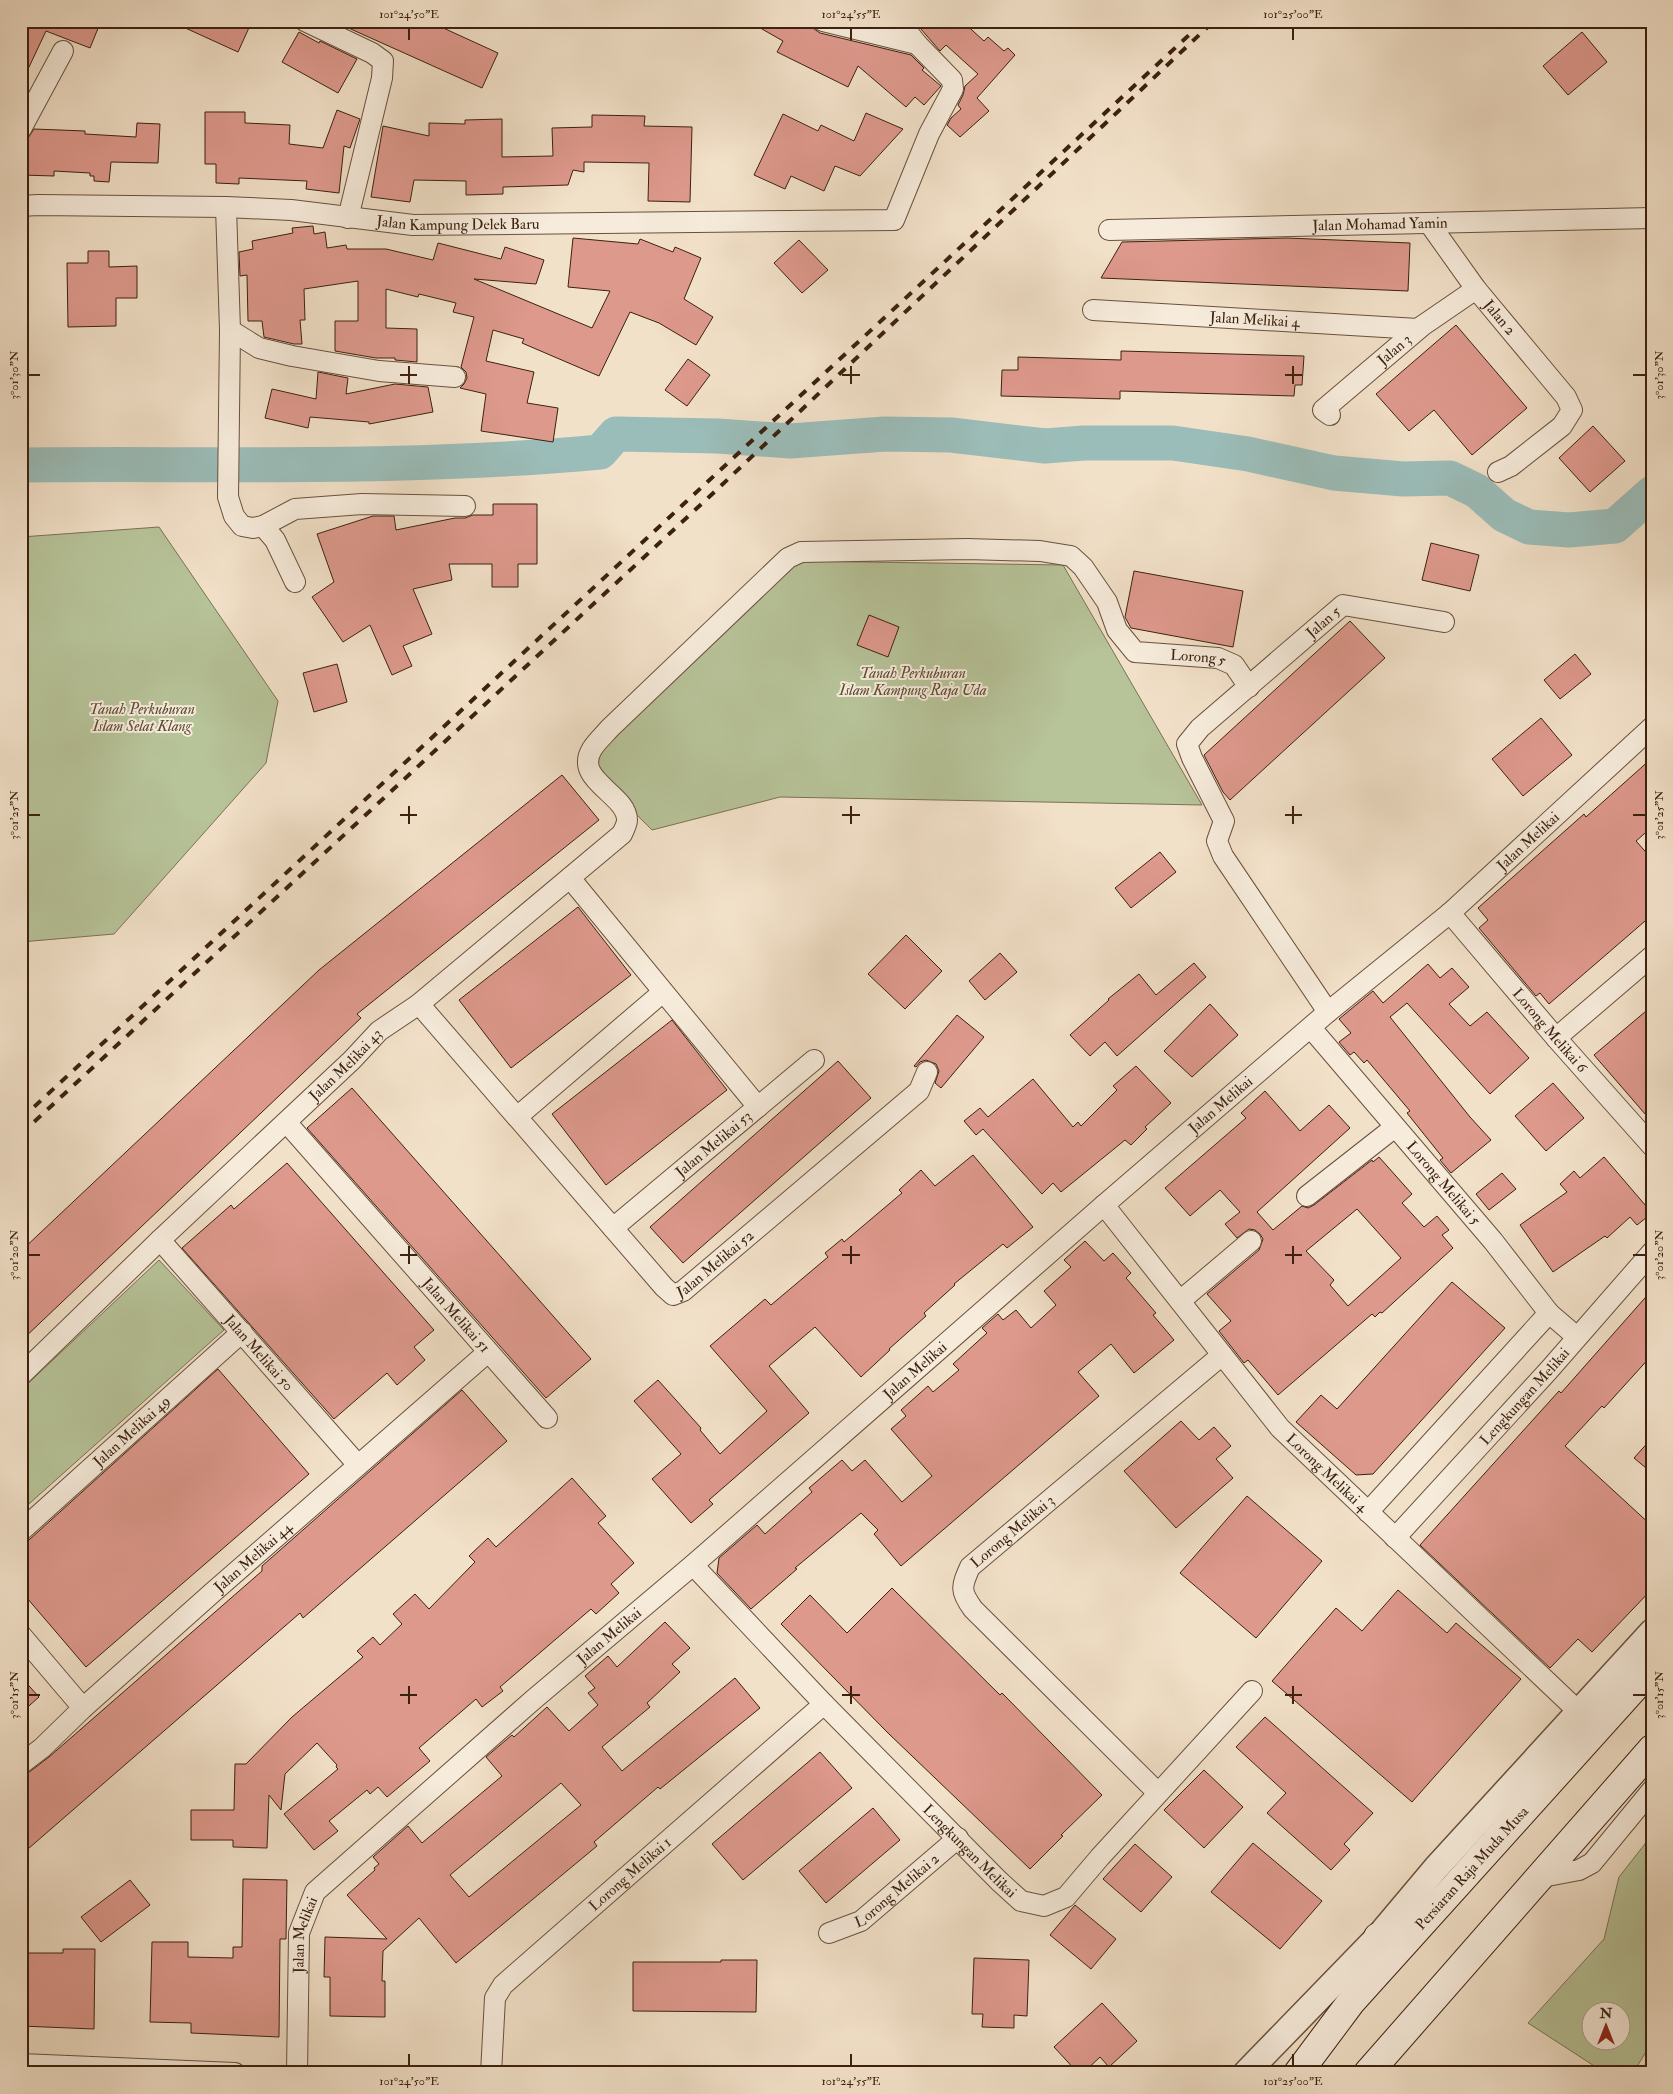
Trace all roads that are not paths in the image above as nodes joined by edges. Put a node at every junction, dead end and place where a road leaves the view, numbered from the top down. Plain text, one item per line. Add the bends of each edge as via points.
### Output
1 (305, 21) edge
2 (823, 21) edge
3 (899, 21) edge
4 (917, 44) junction
5 (63, 51) dead end
6 (21, 128) edge
7 (21, 206) edge
8 (226, 207) junction
9 (348, 218) junction
10 (1652, 218) edge
11 (1429, 223) junction
12 (1109, 230) dead end
13 (1476, 289) junction
14 (1093, 310) dead end
15 (1418, 329) junction
16 (230, 330) junction
17 (455, 377) dead end
18 (1330, 415) dead end
19 (1498, 472) dead end
20 (465, 506) dead end
21 (263, 526) junction
22 (296, 582) dead end
23 (1444, 622) dead end
24 (1249, 687) junction
25 (1652, 727) edge
26 (588, 760) joint
27 (570, 878) junction
28 (1450, 913) junction
29 (1652, 956) edge
30 (663, 992) junction
31 (419, 1004) junction
32 (1328, 1012) junction
33 (1311, 1028) junction
34 (1556, 1038) junction
35 (814, 1060) dead end
36 (928, 1072) dead end
37 (758, 1108) junction
38 (517, 1117) junction
39 (287, 1123) junction
40 (1396, 1127) junction
41 (1652, 1146) edge
42 (1307, 1196) dead end
43 (1104, 1205) junction
44 (613, 1228) junction
45 (160, 1240) junction
46 (1251, 1241) dead end
47 (1652, 1252) edge
48 (1180, 1301) junction
49 (1549, 1313) junction
50 (242, 1332) junction
51 (1577, 1337) junction
52 (488, 1352) junction
53 (1222, 1355) junction
54 (21, 1375) edge
55 (548, 1418) dead end
56 (358, 1465) junction
57 (1368, 1512) junction
58 (21, 1531) edge
59 (1396, 1538) junction
60 (693, 1565) junction
61 (1652, 1632) edge
62 (21, 1635) edge
63 (1652, 1668) edge
64 (1252, 1691) dead end
65 (824, 1704) junction
66 (83, 1708) junction
67 (1579, 1712) junction
68 (1652, 1749) edge
69 (21, 1764) edge
70 (1652, 1790) edge
71 (1158, 1794) junction
72 (958, 1838) junction
73 (1537, 1878) junction
74 (829, 1933) dead end
75 (1378, 1937) junction
76 (1350, 2002) junction
77 (21, 2064) edge
78 (235, 2073) edge
79 (297, 2073) edge
80 (490, 2073) edge
81 (1246, 2073) edge
82 (1298, 2073) edge
83 (1368, 2073) edge

1 - 9 street via 383,61 382,78
2 - 4 street
3 - 4 street
4 - 9 street, Jalan Kampung Delek Baru via 952,80 953,89 929,134 894,220 413,225
5 - 6 street
7 - 8 street, Jalan Kampung Delek Baru
8 - 9 street, Jalan Kampung Delek Baru via 291,210
8 - 16 street
10 - 11 street, Jalan Mohamad Yamin
11 - 12 street, Jalan Mohamad Yamin
11 - 13 street, Jalan 2
13 - 15 street, Jalan 3
13 - 19 street, Jalan 2 via 1566,397 1572,410 1562,426 1511,466
14 - 15 street, Jalan Melikai 4
15 - 18 street, Jalan 3 via 1323,410
16 - 17 street via 259,348 292,356 379,371
16 - 21 street via 228,497 234,516 242,526
20 - 21 street via 362,504 295,509
21 - 22 street via 275,540
23 - 24 street, Jalan 5 via 1342,605
24 - 26 street, Lorong 5 via 1234,665 1218,658 1134,652 1117,630 1106,602 1083,566 1071,556 1040,551 967,549 801,552 778,567 610,728
24 - 32 street via 1200,728 1187,744 1224,821 1217,841 1223,856
25 - 28 street, Jalan Melikai
26 - 27 street, Jalan Melikai 43 via 590,772 623,808 627,819 622,834
27 - 30 street
27 - 31 street, Jalan Melikai 43
28 - 32 street, Jalan Melikai
28 - 34 street, Lorong Melikai 6
29 - 34 street
30 - 37 street
30 - 38 street
31 - 38 street, Jalan Melikai 52
31 - 39 street, Jalan Melikai 43 via 379,1031
32 - 33 street, Jalan Melikai
33 - 40 street, Lorong Melikai 5
33 - 43 street, Jalan Melikai
34 - 41 street, Lorong Melikai 6
35 - 37 street, Jalan Melikai 53
36 - 44 street, Jalan Melikai 52 via 919,1091 682,1291 673,1295 664,1287
37 - 44 street, Jalan Melikai 53
38 - 44 street, Jalan Melikai 52
39 - 45 street, Jalan Melikai 43
39 - 52 street, Jalan Melikai 51
40 - 42 street
40 - 49 street, Lorong Melikai 5
43 - 48 street, Lorong Melikai 4
43 - 60 street, Jalan Melikai
45 - 50 street, Jalan Melikai 50
45 - 54 street, Jalan Melikai 43
46 - 48 street
47 - 51 street, Lengkungan Melikai
48 - 53 street, Lorong Melikai 4
49 - 51 street, Lorong Melikai 5
49 - 57 street
50 - 56 street, Jalan Melikai 50
50 - 58 street, Jalan Melikai 49
51 - 59 street, Lengkungan Melikai
52 - 55 street, Jalan Melikai 51
52 - 56 street, Jalan Melikai 44
53 - 57 street, Lorong Melikai 4 via 1280,1428
53 - 71 street, Lorong Melikai 3 via 970,1567 964,1580 963,1595 973,1609
56 - 66 street, Jalan Melikai 44
57 - 59 street, Lorong Melikai 4
59 - 67 street, Lorong Melikai 4
60 - 65 street, Lengkungan Melikai
60 - 79 street, Jalan Melikai via 533,1700 315,1892 299,1933
61 - 67 street
62 - 66 street
63 - 76 main road, Persiaran Raja Muda Musa
64 - 71 street, Lengkungan Melikai
65 - 72 street, Lengkungan Melikai
65 - 80 street, Lorong Melikai 1 via 504,1986 495,1998
66 - 69 street, Jalan Melikai 44
67 - 75 street via 1436,1868
68 - 73 main road
70 - 73 street via 1592,1863 1579,1870
71 - 72 street, Lengkungan Melikai via 1066,1897 1044,1906 1021,1901
72 - 74 street, Lorong Melikai 2 via 861,1920
73 - 83 main road
75 - 76 main road
75 - 81 street
76 - 82 main road, Persiaran Raja Muda Musa
77 - 78 street

